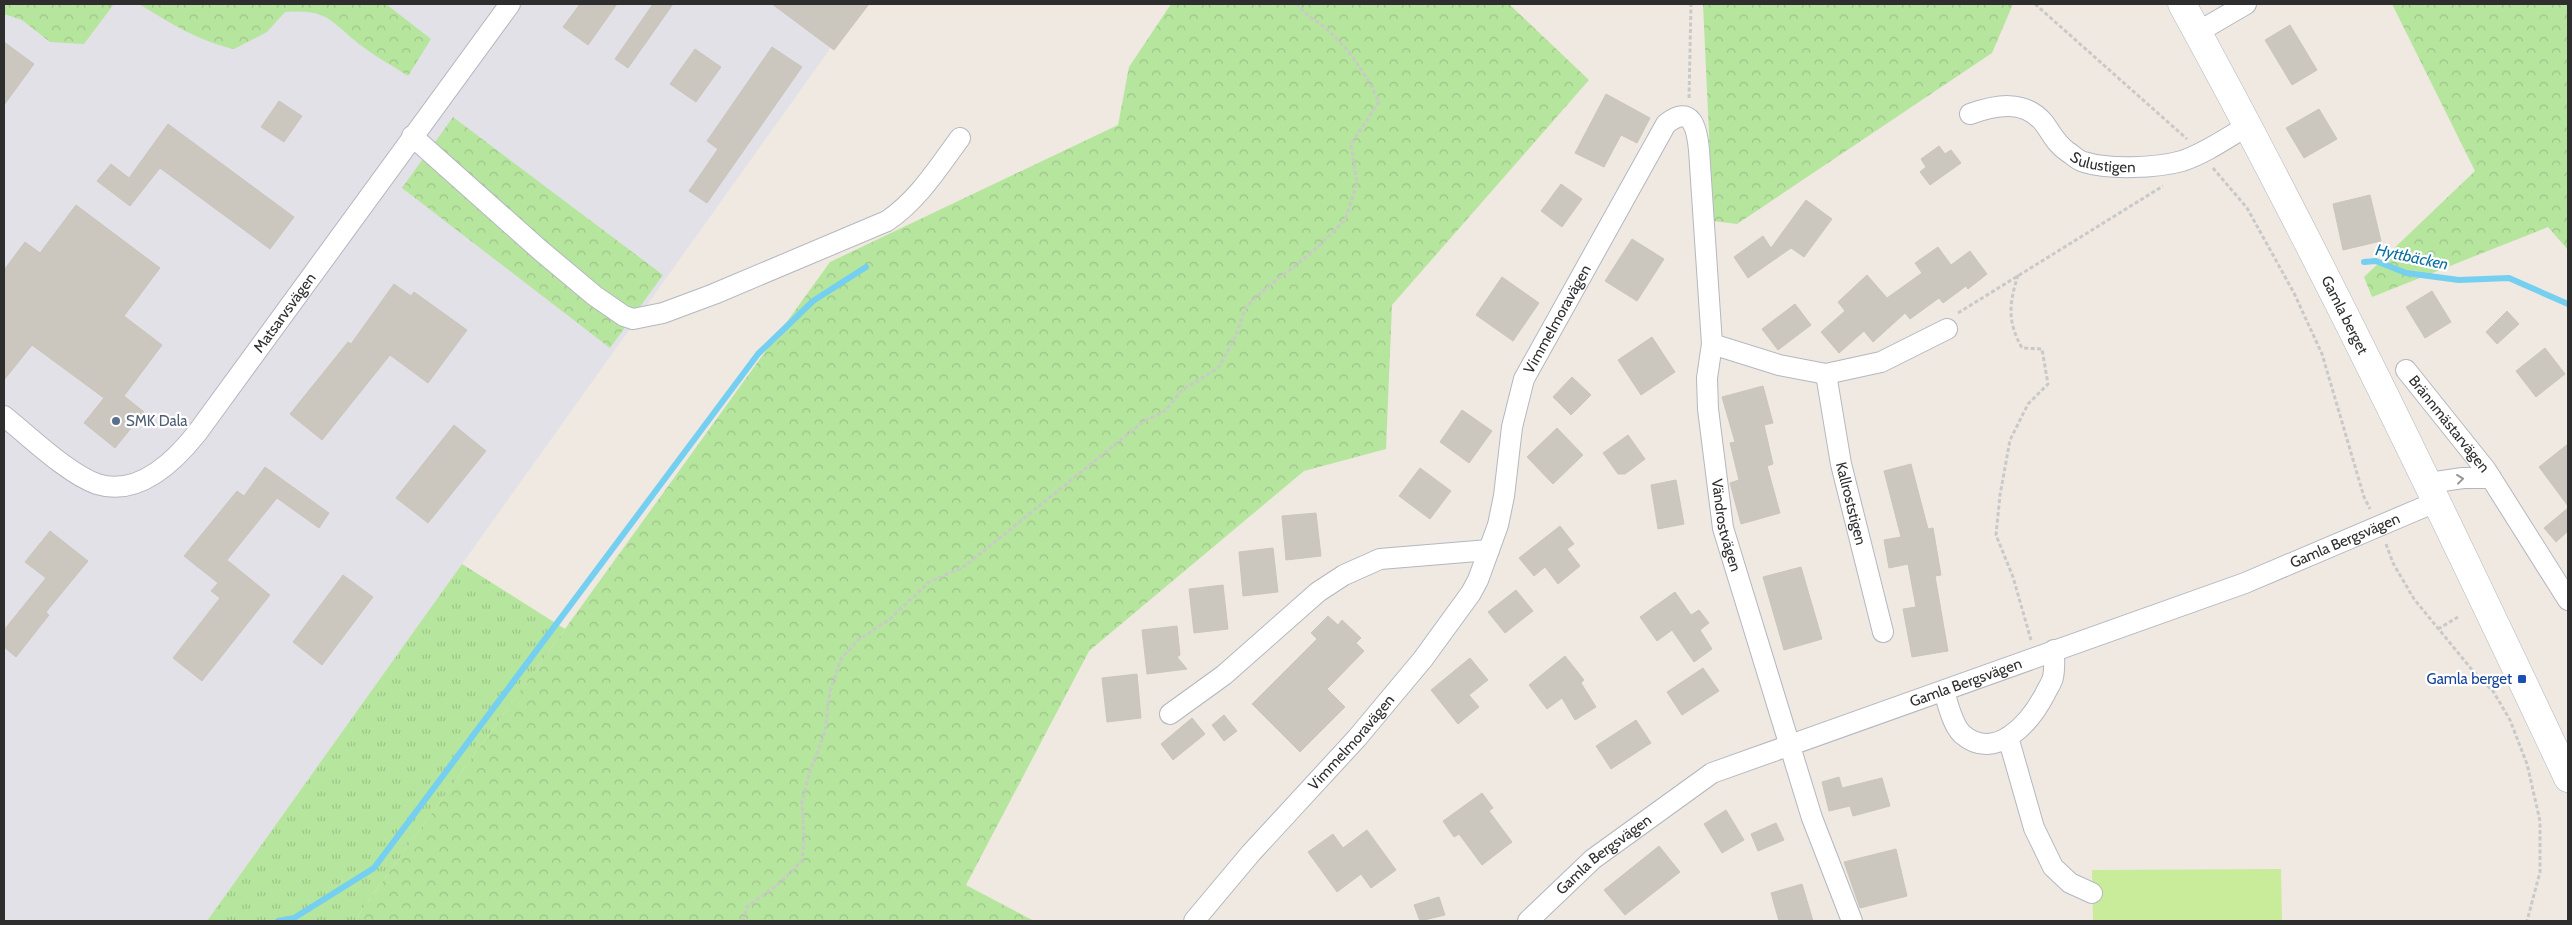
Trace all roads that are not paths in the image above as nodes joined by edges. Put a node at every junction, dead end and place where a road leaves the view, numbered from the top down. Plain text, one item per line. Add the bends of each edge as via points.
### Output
1 (510, 4) edge
2 (2182, 4) edge
3 (2246, 4) edge
4 (2198, 32) junction
5 (1970, 114) dead end
6 (1684, 116) joint
7 (2249, 125) junction
8 (412, 136) junction
9 (960, 138) dead end
10 (1947, 329) dead end
11 (1712, 344) junction
12 (2406, 370) dead end
13 (1826, 374) junction
14 (4, 416) edge
15 (2492, 478) junction
16 (2433, 492) junction
17 (1489, 550) junction
18 (2568, 600) edge
19 (1883, 632) dead end
20 (2044, 654) junction
21 (1944, 692) junction
22 (1170, 714) dead end
23 (2008, 737) junction
24 (1791, 746) junction
25 (2568, 778) edge
26 (2092, 893) dead end
27 (1194, 921) edge
28 (1528, 921) edge
29 (1852, 921) edge

1 - 8 street, Matsarvsvägen
2 - 4 main road, Gamla berget
3 - 4 street
4 - 7 main road, Gamla berget
5 - 7 street, Sulustigen via 1994,106 2011,105 2042,122 2059,146 2082,162 2114,167 2182,161
6 - 11 street, Vändrostvägen via 1692,121 1698,141
6 - 17 street, Vimmelmoravägen via 1675,116 1666,124 1524,379 1512,427 1504,496
7 - 16 main road, Gamla berget
8 - 9 street via 595,296 633,320 663,313 714,294 887,221 900,213 919,193
8 - 14 street, Matsarvsvägen via 197,433 169,464 152,476 128,484 97,484 80,475
10 - 13 street via 1889,359
11 - 13 street via 1780,365
11 - 24 street, Vändrostvägen via 1707,378 1708,409 1723,528
12 - 15 street, Brännmästarvägen
13 - 19 street, Kallroststigen via 1842,464
16 -> 15 street, Brännmästarvägen via 2463,478
15 - 18 street, Brännmästarvägen
16 - 20 street, Gamla Bergsvägen via 2245,583
16 - 25 main road, Gamla berget
17 - 22 street via 1380,559 1344,575 1318,592 1224,675
17 - 27 street, Vimmelmoravägen via 1471,593 1423,660 1357,738 1251,852
20 - 21 street, Gamla Bergsvägen
20 - 23 street via 2054,678 2030,720
21 - 23 street via 1961,733 1978,744 1998,743
21 - 24 street, Gamla Bergsvägen
23 - 26 street via 2034,828 2053,867 2070,883
24 - 28 street, Gamla Bergsvägen via 1701,779 1593,859
24 - 29 street, Vändrostvägen via 1812,818

